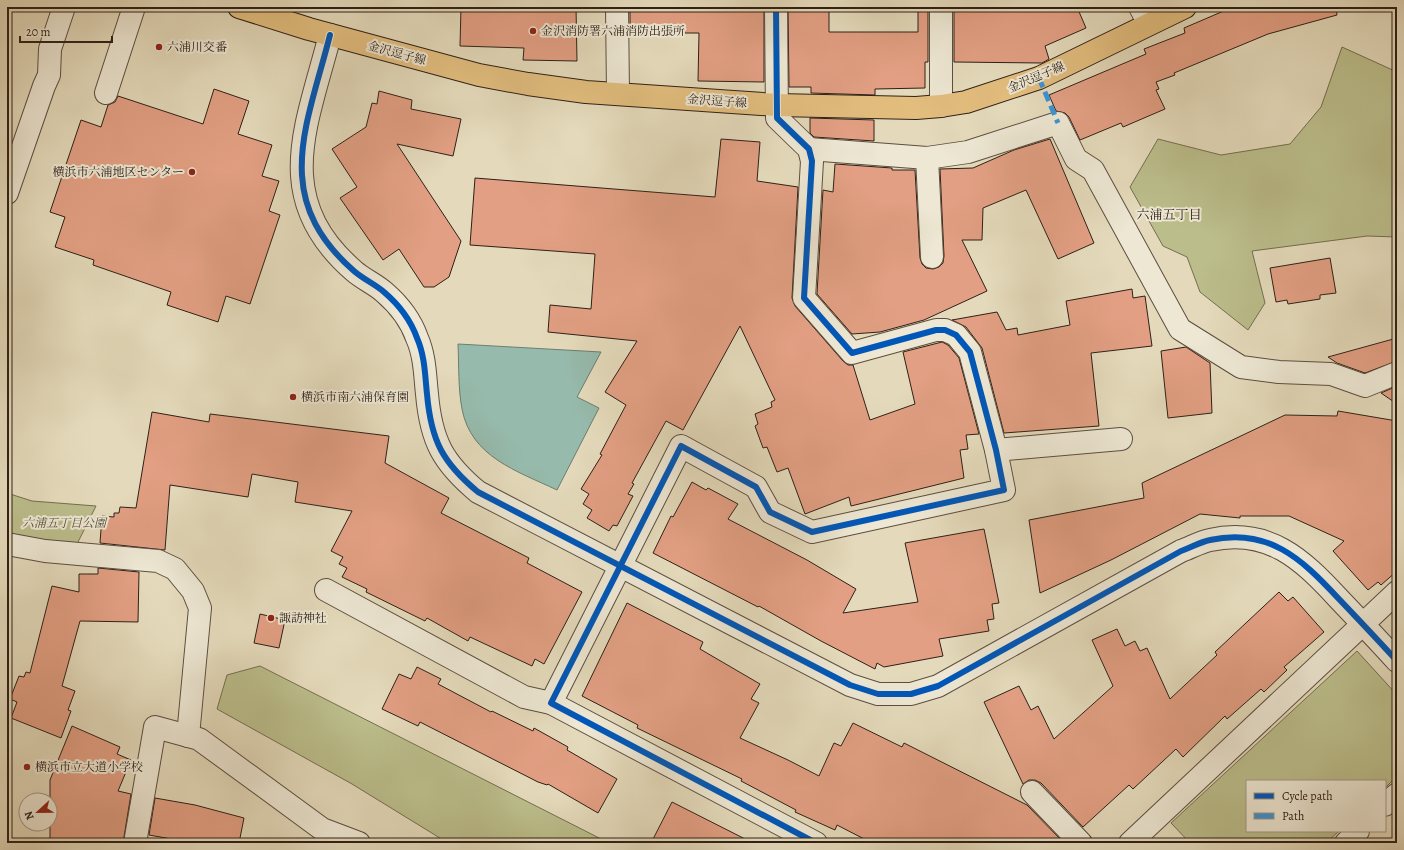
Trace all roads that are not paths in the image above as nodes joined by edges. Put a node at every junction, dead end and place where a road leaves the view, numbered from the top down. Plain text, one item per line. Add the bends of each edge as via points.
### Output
1 (64, 7) edge
2 (134, 7) edge
3 (239, 7) edge
4 (617, 7) edge
5 (776, 7) edge
6 (941, 7) edge
7 (1184, 7) edge
8 (1144, 16) edge
9 (330, 35) junction
10 (106, 93) dead end
11 (618, 94) junction
12 (777, 105) junction
13 (941, 106) junction
14 (809, 149) junction
15 (927, 158) junction
16 (7, 193) edge
17 (932, 257) dead end
18 (1397, 373) edge
19 (1120, 439) dead end
20 (996, 450) junction
21 (7, 544) edge
22 (621, 566) junction
23 (326, 590) dead end
24 (1397, 592) edge
25 (1362, 624) junction
26 (1397, 661) edge
27 (551, 703) junction
28 (188, 736) junction
29 (1032, 792) dead end
30 (1397, 794) edge
31 (1386, 805) edge
32 (1357, 832) edge
33 (134, 843) edge
34 (359, 843) edge
35 (816, 843) edge
36 (1081, 843) edge
37 (1130, 843) edge
38 (1346, 843) edge

1 - 16 street via 50,49 49,75
2 - 10 street
3 - 9 main road, 金沢逗子線
4 - 11 street
5 - 12 street
6 - 13 street
7 - 8 main road, 金沢逗子線
8 - 13 main road, 金沢逗子線 via 1039,78 994,94
9 - 11 main road, 金沢逗子線 via 479,75 528,84
9 - 22 street via 303,141 301,167 303,189 321,236 337,257 384,292 407,319 417,338 424,363 433,432 442,454 458,475 478,492
11 - 12 main road, 金沢逗子線
12 - 13 main road, 金沢逗子線 via 916,108
12 - 14 street via 777,118
14 - 15 street
14 - 20 street via 812,161 804,298 852,353 936,330 945,330 956,335 970,352
15 - 17 street
15 - 18 street via 968,152 1058,123 1076,159 1092,170 1180,329 1241,367 1279,372 1330,374 1365,386
19 - 20 street
20 - 22 street via 1004,490 812,532 770,512 756,487 681,446
21 - 28 street via 45,551 158,561 175,569 193,591 200,608
22 - 25 street via 850,685 878,694 911,694 938,686 1181,551 1209,540 1236,537 1262,541 1289,552 1312,570
22 - 27 street
23 - 27 street via 524,697
24 - 25 street
25 - 26 street
25 - 37 street
27 - 35 street
28 - 33 street via 155,727
28 - 34 street via 199,738 322,829
29 - 36 street
30 - 31 street
32 - 38 street

